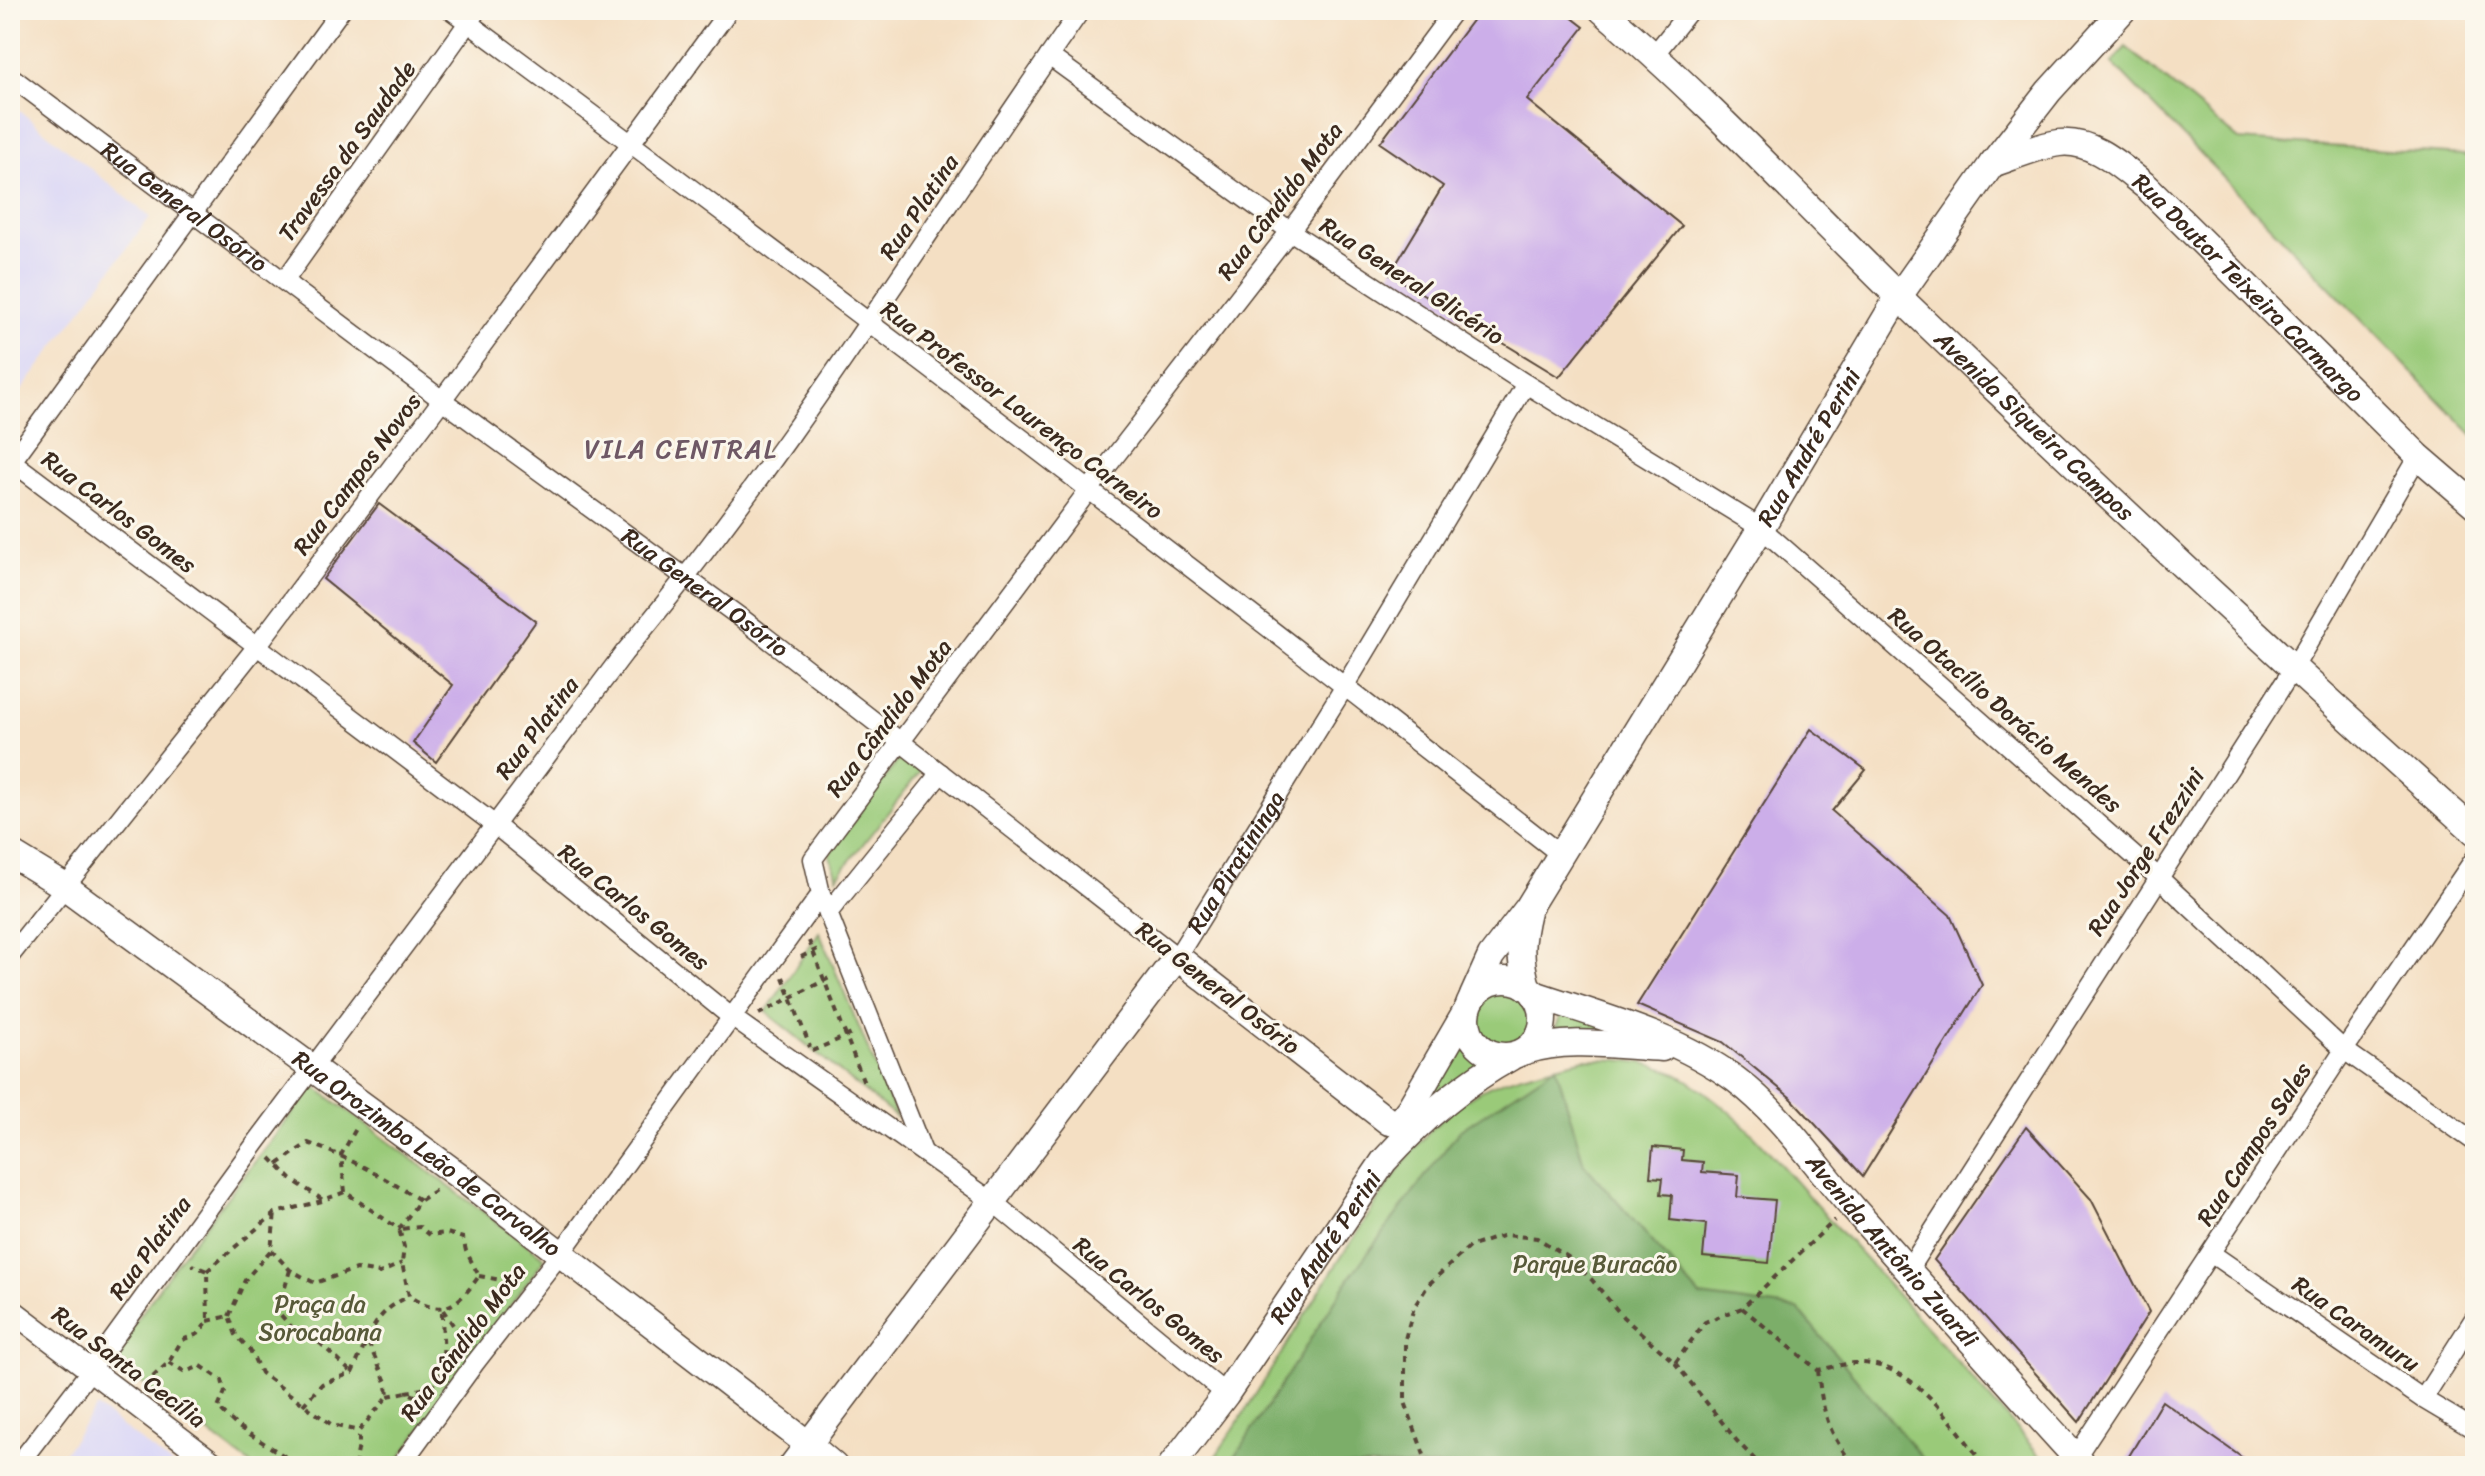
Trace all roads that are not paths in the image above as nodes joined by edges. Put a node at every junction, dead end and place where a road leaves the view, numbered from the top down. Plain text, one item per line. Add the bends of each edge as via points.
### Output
1 (341, 10) edge
2 (451, 10) edge
3 (729, 10) edge
4 (1081, 10) edge
5 (1454, 10) edge
6 (1602, 10) edge
7 (1690, 10) edge
8 (2123, 10) edge
9 (473, 16) edge
10 (1654, 55) junction
11 (1049, 56) junction
12 (10, 76) edge
13 (631, 145) junction
14 (1992, 164) junction
15 (194, 213) junction
16 (1290, 231) junction
17 (285, 280) junction
18 (1899, 296) junction
19 (870, 324) junction
20 (1526, 384) junction
21 (442, 400) junction
22 (2418, 456) junction
23 (11, 462) edge
24 (1088, 491) junction
25 (2475, 505) edge
26 (1761, 528) junction
27 (686, 579) junction
28 (257, 646) junction
29 (2293, 669) junction
30 (1345, 686) junction
31 (900, 743) junction
32 (941, 773) junction
33 (495, 825) junction
34 (2475, 832) edge
35 (10, 853) edge
36 (1560, 854) junction
37 (2475, 858) edge
38 (2158, 877) junction
39 (64, 886) junction
40 (821, 894) junction
41 (1528, 908) junction
42 (828, 913) junction
43 (10, 956) edge
44 (1177, 957) junction
45 (1531, 990) junction
46 (1470, 1003) junction
47 (736, 1020) junction
48 (1686, 1050) junction
49 (2344, 1050) junction
50 (1518, 1054) junction
51 (313, 1068) junction
52 (1389, 1122) joint
53 (2475, 1142) edge
54 (923, 1152) junction
55 (993, 1202) junction
56 (561, 1253) junction
57 (2212, 1254) junction
58 (1908, 1270) junction
59 (10, 1309) edge
60 (2475, 1317) edge
61 (90, 1371) junction
62 (1226, 1394) junction
63 (2423, 1399) junction
64 (2475, 1430) edge
65 (808, 1444) junction
66 (2080, 1462) edge
67 (17, 1466) edge
68 (217, 1466) edge
69 (400, 1466) edge
70 (792, 1466) edge
71 (834, 1466) edge
72 (1171, 1466) edge

1 - 15 street
2 - 9 street, Rua Professor Lourenço Carneiro
3 - 13 street, Rua Campos Novos
4 - 11 street, Rua Platina
5 - 16 street, Rua Cândido Mota
6 - 10 main road, Avenida Siqueira Campos
7 - 10 street
8 - 14 main road, Rua André Perini
9 - 13 street, Rua Professor Lourenço Carneiro
9 - 17 street, Travessa da Saudade
10 - 18 main road, Avenida Siqueira Campos
11 - 16 street, Rua General Glicério
11 - 19 street, Rua Platina
12 - 15 street, Rua General Osório
13 - 19 street, Rua Professor Lourenço Carneiro
13 - 21 street, Rua Campos Novos
14 - 18 main road, Rua André Perini
14 - 22 main road, Rua Doutor Teixeira Carmargo via 2059,143 2109,158 2147,187
15 - 17 street, Rua General Osório
15 - 23 street
16 - 20 street, Rua General Glicério
16 - 24 street, Rua Cândido Mota
17 - 21 street, Rua General Osório
18 - 26 main road, Rua André Perini
18 - 29 main road, Avenida Siqueira Campos
19 - 24 street, Rua Professor Lourenço Carneiro
19 - 27 street, Rua Platina
20 - 26 street, Rua General Glicério
20 - 30 street, Rua Piratininga
21 - 27 street, Rua General Osório
21 - 28 street, Rua Campos Novos
22 - 25 main road, Rua Doutor Teixeira Carmargo
22 - 29 street, Rua Jorge Frezzini
23 - 28 street, Rua Carlos Gomes
24 - 30 street, Rua Professor Lourenço Carneiro
24 - 31 street, Rua Cândido Mota
26 - 36 main road, Rua André Perini
26 - 38 street, Rua Otacílio Dorácio Mendes
27 - 31 street, Rua General Osório
27 - 33 street, Rua Platina
28 - 33 street, Rua Carlos Gomes
28 - 39 street, Rua Campos Novos
29 - 34 main road, Avenida Siqueira Campos
29 - 38 street, Rua Jorge Frezzini
30 - 36 street, Rua Professor Lourenço Carneiro
30 - 44 street, Rua Piratininga
31 - 32 street, Rua General Osório
31 - 40 street, Rua Cândido Mota via 813,859
32 - 42 street
32 - 44 street, Rua General Osório
33 - 47 street, Rua Carlos Gomes
33 - 51 street, Rua Platina
35 - 39 main road, Rua Orozimbo Leão de Carvalho
36 - 41 main road, Rua André Perini
37 - 49 street, Rua Campos Sales
38 - 49 street, Rua Otacílio Dorácio Mendes
38 - 58 street, Rua Jorge Frezzini
39 - 43 street, Rua Campos Novos
39 - 51 main road, Rua Orozimbo Leão de Carvalho
40 - 42 street
40 - 47 street, Rua Cândido Mota
41 - 45 main road, Rua André Perini via 1520,953
41 - 46 main road, Rua André Perini via 1491,956
42 - 54 street
44 - 52 main road, Rua General Osório
44 - 55 main road, Rua Piratininga
45 - 46 main road via 1498,980 1484,985
45 - 48 main road, Avenida Antônio Zuardi
45 - 50 main road via 1543,1012 1542,1027 1536,1041
46 - 50 main road via 1466,1025 1482,1050 1496,1056
46 - 52 main road, Rua André Perini via 1410,1108 1400,1121
47 - 54 street, Rua Carlos Gomes
47 - 56 street, Rua Cândido Mota
48 - 50 main road, Avenida Antônio Zuardi via 1571,1043
48 - 58 main road, Avenida Antônio Zuardi via 1733,1078 1773,1113
49 - 53 street, Rua Otacílio Dorácio Mendes
49 - 57 street, Rua Campos Sales
50 - 62 main road, Rua André Perini via 1458,1090 1384,1161
51 - 56 main road, Rua Orozimbo Leão de Carvalho
51 - 61 street, Rua Platina
54 - 55 street, Rua Carlos Gomes
55 - 62 street, Rua Carlos Gomes
55 - 65 main road, Rua Piratininga
56 - 65 main road, Rua Orozimbo Leão de Carvalho
56 - 69 street, Rua Cândido Mota
57 - 63 street, Rua Caramuru
57 - 66 street, Rua Campos Sales
58 - 66 main road, Avenida Antônio Zuardi
59 - 61 street, Rua Santa Cecília
60 - 63 street
61 - 67 street, Rua Platina
61 - 68 street, Rua Santa Cecília
62 - 72 main road, Rua André Perini
63 - 64 street, Rua Caramuru
65 - 70 main road, Rua Piratininga
65 - 71 main road, Rua Orozimbo Leão de Carvalho

